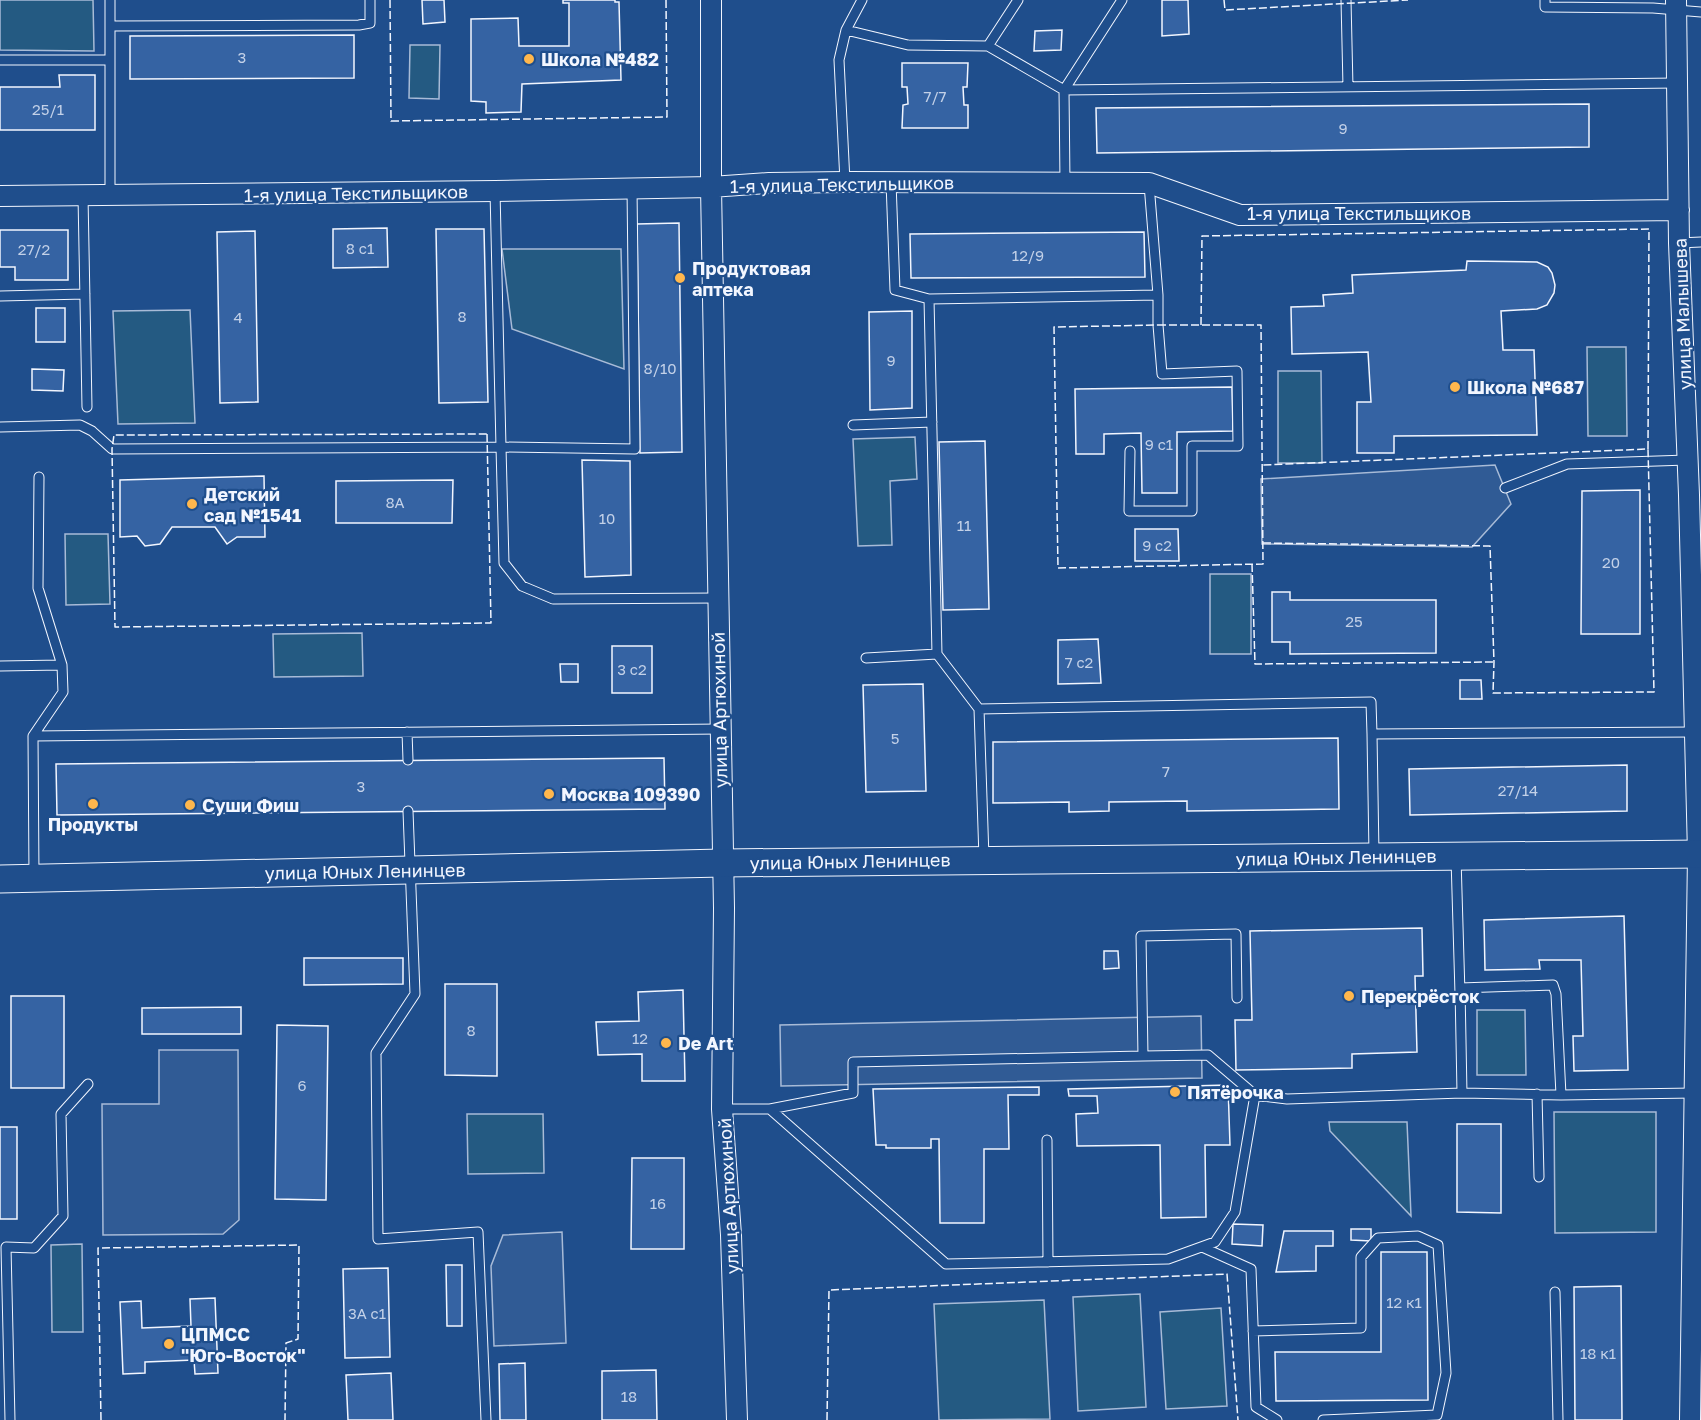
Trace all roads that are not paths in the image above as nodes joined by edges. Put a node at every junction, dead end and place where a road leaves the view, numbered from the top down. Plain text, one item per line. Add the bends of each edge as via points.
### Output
1 (110, 0) edge
2 (370, 0) edge
3 (711, 0) edge
4 (862, 0) edge
5 (1018, 0) edge
6 (1122, 0) edge
7 (1346, 0) edge
8 (1545, 0) edge
9 (1676, 6) edge
10 (1701, 12) edge
11 (110, 26) junction
12 (846, 30) junction
13 (988, 46) junction
14 (0, 60) edge
15 (110, 60) junction
16 (1677, 83) junction
17 (1348, 87) junction
18 (1064, 90) junction
19 (845, 182) junction
20 (891, 182) junction
21 (1065, 183) junction
22 (1149, 183) junction
23 (711, 187) junction
24 (632, 188) junction
25 (495, 191) junction
26 (110, 195) junction
27 (0, 196) edge
28 (83, 196) junction
29 (1678, 210) junction
30 (1701, 242) edge
31 (1679, 243) junction
32 (85, 294) junction
33 (1158, 295) junction
34 (0, 296) edge
35 (929, 299) junction
36 (87, 407) dead end
37 (932, 422) junction
38 (853, 424) dead end
39 (0, 427) edge
40 (501, 447) junction
41 (1130, 451) dead end
42 (1687, 460) junction
43 (39, 477) dead end
44 (1505, 488) dead end
45 (1695, 489) edge
46 (717, 598) junction
47 (937, 654) junction
48 (866, 658) dead end
49 (62, 665) junction
50 (0, 666) edge
51 (979, 709) junction
52 (720, 729) junction
53 (407, 732) junction
54 (1695, 732) junction
55 (1372, 734) junction
56 (33, 736) junction
57 (408, 760) dead end
58 (408, 811) dead end
59 (1699, 854) edge
60 (1456, 856) junction
61 (1374, 857) junction
62 (984, 860) junction
63 (723, 863) junction
64 (410, 870) junction
65 (0, 879) edge
66 (34, 879) junction
67 (1460, 996) junction
68 (1237, 998) dead end
69 (1143, 1056) junction
70 (88, 1084) dead end
71 (1462, 1093) junction
72 (1694, 1093) junction
73 (1537, 1094) junction
74 (1255, 1095) junction
75 (1560, 1095) junction
76 (722, 1109) junction
77 (770, 1109) junction
78 (1047, 1140) dead end
79 (1539, 1177) dead end
80 (1202, 1247) junction
81 (1697, 1256) edge
82 (1048, 1262) junction
83 (1555, 1292) dead end
84 (1253, 1331) junction
85 (1696, 1370) edge
86 (10, 1420) edge
87 (486, 1420) edge
88 (737, 1420) edge
89 (1277, 1420) edge
90 (1323, 1420) edge
91 (1558, 1420) edge
92 (1690, 1420) edge

1 - 11 lane
2 - 11 lane via 370,23 359,25
3 - 23 street, улица Артюхиной
4 - 12 lane
5 - 13 lane
6 - 18 lane
7 - 17 lane
8 - 9 lane via 1545,7
9 - 10 lane
9 - 16 street, улица Малышева
11 - 15 lane
12 - 13 lane via 908,45
12 - 19 lane via 839,60
13 - 18 lane
14 - 15 lane
15 - 26 lane
16 - 17 lane
16 - 29 street, улица Малышева
17 - 18 lane
18 - 21 lane
19 - 20 street, 1-я улица Текстильщиков
19 - 23 street, 1-я улица Текстильщиков
20 - 21 street, 1-я улица Текстильщиков
20 - 35 lane via 895,290
21 - 22 street, 1-я улица Текстильщиков
22 - 29 street, 1-я улица Текстильщиков via 1240,215
22 - 33 lane
23 - 24 street, 1-я улица Текстильщиков
23 - 46 street, улица Артюхиной
24 - 25 street, 1-я улица Текстильщиков
24 - 40 lane via 635,449
25 - 26 street, 1-я улица Текстильщиков
25 - 40 lane
26 - 28 street, 1-я улица Текстильщиков
27 - 28 street, 1-я улица Текстильщиков
28 - 32 lane
29 - 31 street, улица Малышева
30 - 31 lane
31 - 42 street, улица Малышева
32 - 34 lane
32 - 36 lane
33 - 35 lane
33 - 41 lane via 1162,374 1237,371 1238,446 1192,446 1192,511 1129,511
35 - 37 lane
37 - 38 lane
37 - 47 lane
39 - 40 lane via 80,425 112,449
40 - 46 lane via 504,563 522,586 553,599
42 - 44 lane via 1567,464
42 - 45 street, улица Малышева
43 - 49 lane via 38,588
45 - 54 street, улица Малышева
46 - 52 street, улица Артюхиной
47 - 48 lane
47 - 51 lane
49 - 50 lane
49 - 56 lane via 63,692
51 - 55 lane via 1371,702
51 - 62 lane
52 - 53 lane
52 - 63 street, улица Артюхиной
53 - 56 lane
53 - 57 lane
54 - 55 lane
54 - 59 street, улица Малышева
55 - 61 lane
56 - 66 lane
58 - 64 lane
59 - 60 main road, улица Юных Ленинцев
59 - 72 street, улица Малышева
60 - 61 main road, улица Юных Ленинцев
60 - 67 lane
61 - 62 main road, улица Юных Ленинцев
62 - 63 main road, улица Юных Ленинцев
63 - 64 main road, улица Юных Ленинцев
63 - 76 street, улица Артюхиной
64 - 66 main road, улица Юных Ленинцев
64 - 87 lane via 415,994 376,1053 378,1239 478,1232
65 - 66 main road, улица Юных Ленинцев
67 - 71 lane
67 - 75 lane via 1460,988 1553,985
68 - 69 lane via 1236,934 1141,936
69 - 74 lane via 1208,1055
69 - 77 lane via 853,1062 854,1093
70 - 86 lane via 61,1114 63,1216 34,1248 6,1247
71 - 73 lane
71 - 74 lane via 1287,1099
72 - 75 lane
72 - 81 street, улица Малышева
73 - 75 lane
73 - 79 lane
74 - 80 lane via 1235,1212 1215,1242
76 - 77 lane
76 - 88 street, улица Артюхиной
77 - 82 lane via 946,1264
78 - 82 lane
80 - 82 lane via 1168,1259
80 - 84 lane via 1251,1269
81 - 85 street, улица Малышева
83 - 91 lane
84 - 89 lane via 1256,1407
84 - 90 lane via 1361,1328 1361,1257 1378,1238 1418,1236 1438,1245 1446,1372 1437,1415
85 - 92 street, улица Малышева

